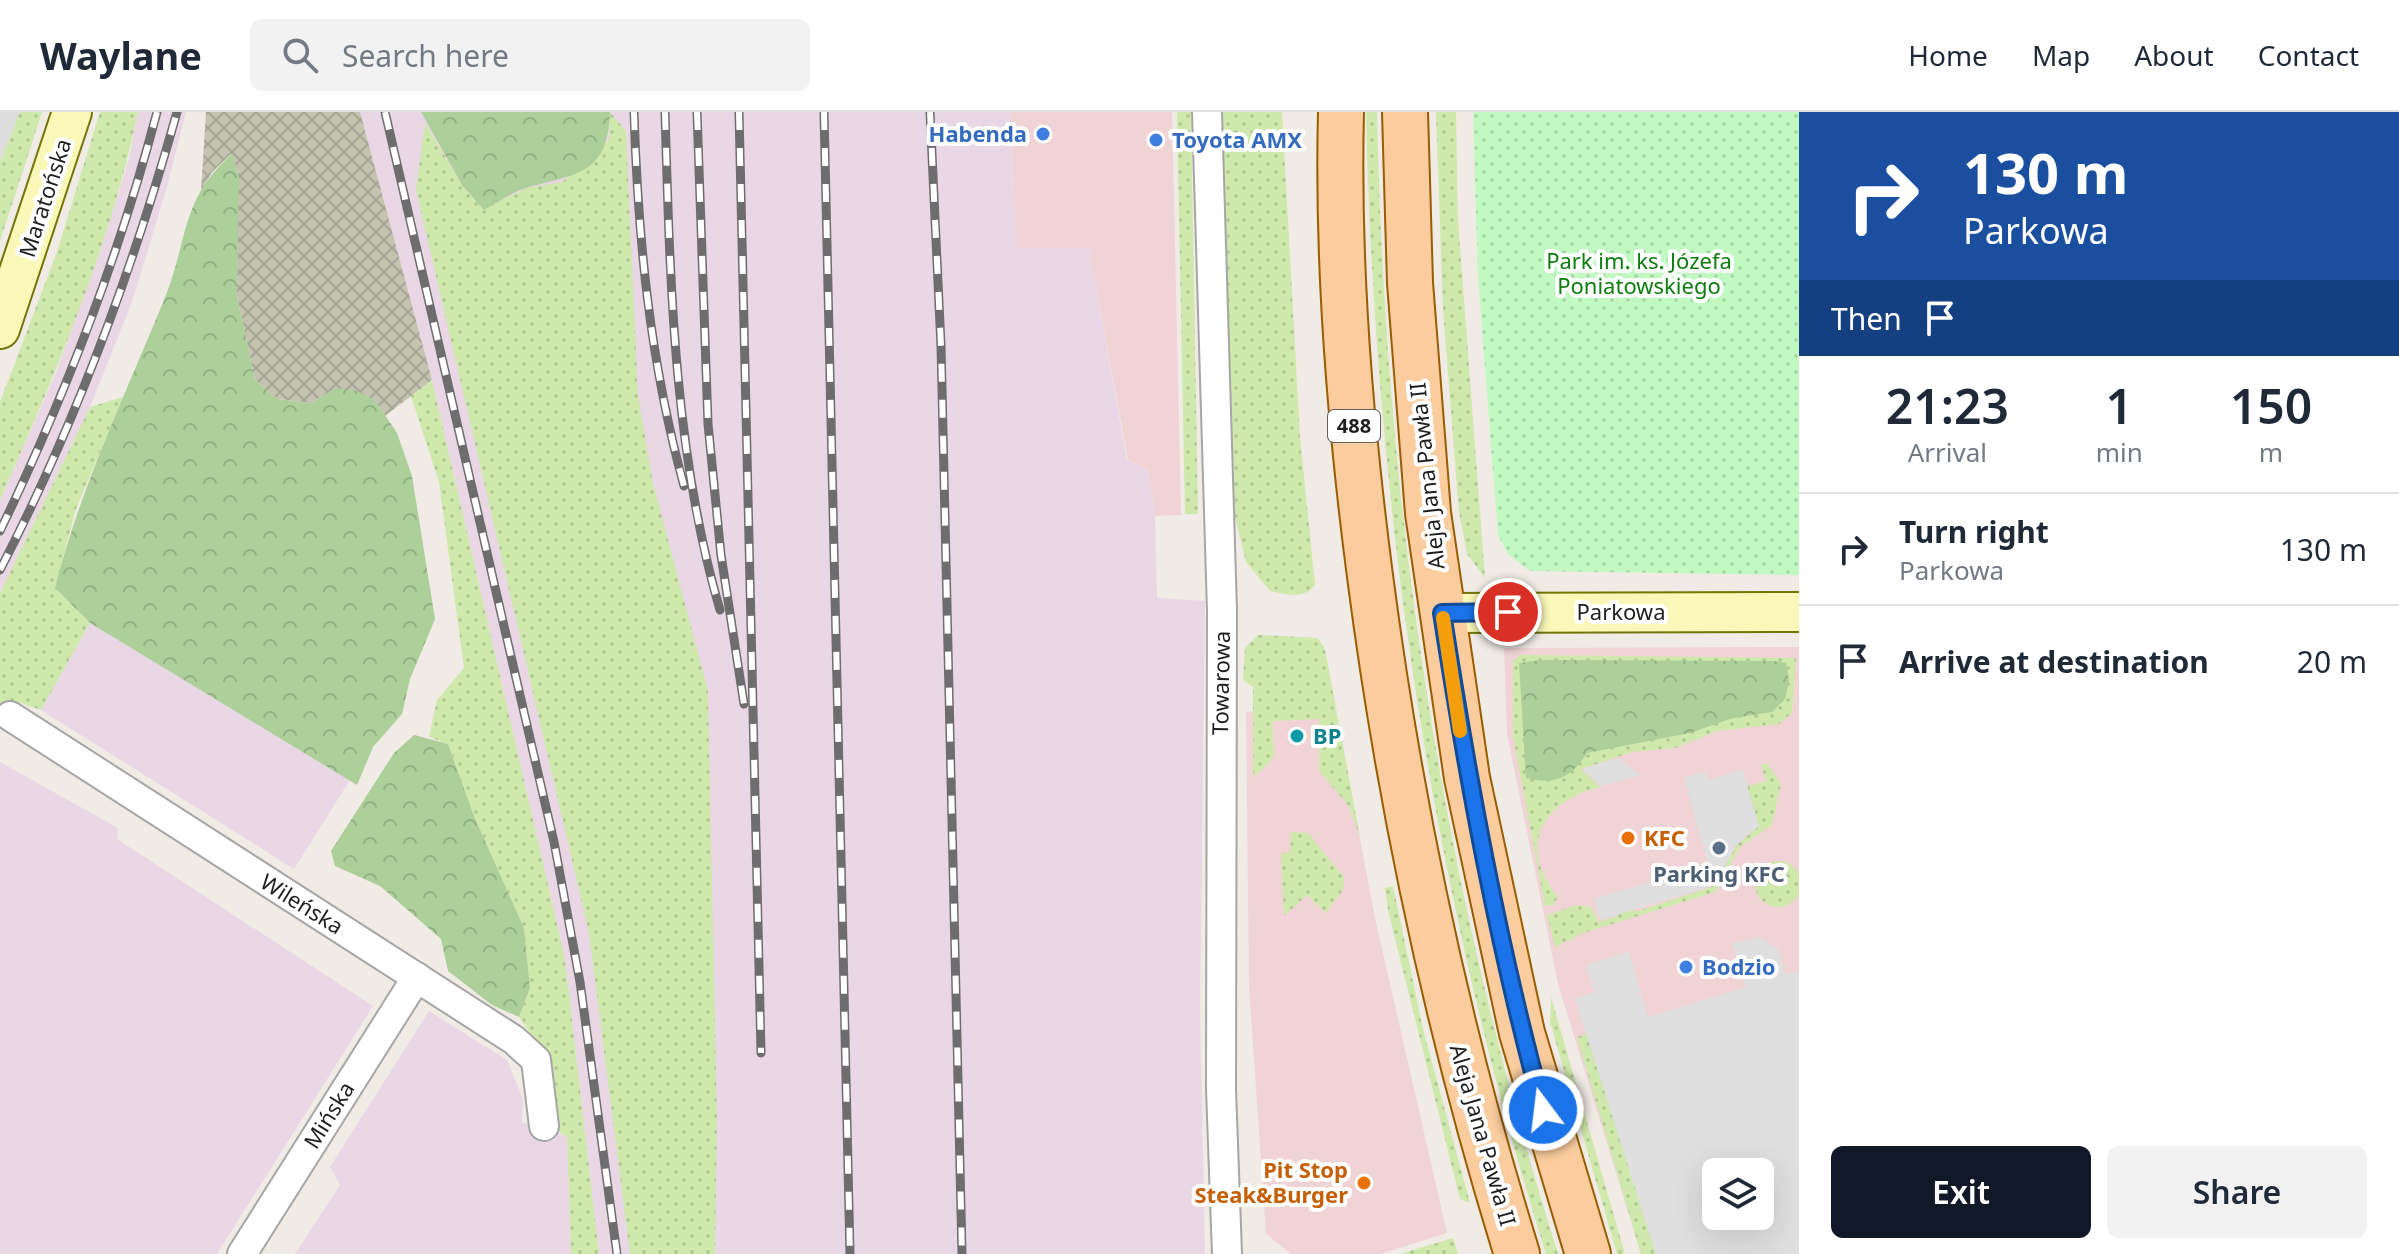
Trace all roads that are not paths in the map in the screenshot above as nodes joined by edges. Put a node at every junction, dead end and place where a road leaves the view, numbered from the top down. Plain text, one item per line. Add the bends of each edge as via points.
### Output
1 (72, 112) edge
2 (1207, 112) edge
3 (1340, 118) edge
4 (1406, 118) edge
5 (0, 329) edge
6 (1799, 612) edge
7 (1442, 613) junction
8 (10, 716) dead end
9 (417, 977) junction
10 (544, 1126) dead end
11 (242, 1254) edge
12 (1227, 1254) edge
13 (1517, 1254) edge
14 (1588, 1254) edge

1 - 5 street, Maratońska
2 - 12 street, Towarowa via 1222,611 1221,1089
3 - 13 main road, Aleja Jana Pawła II / 488 via 1352,407 1391,718 1453,1033
4 - 7 main road, Aleja Jana Pawła II via 1417,387
6 - 7 street, Parkowa
7 - 14 main road, Aleja Jana Pawła II via 1467,778 1522,1033
8 - 9 street, Wileńska
9 - 10 street, Wileńska via 527,1050 539,1071
9 - 11 street, Mińska

